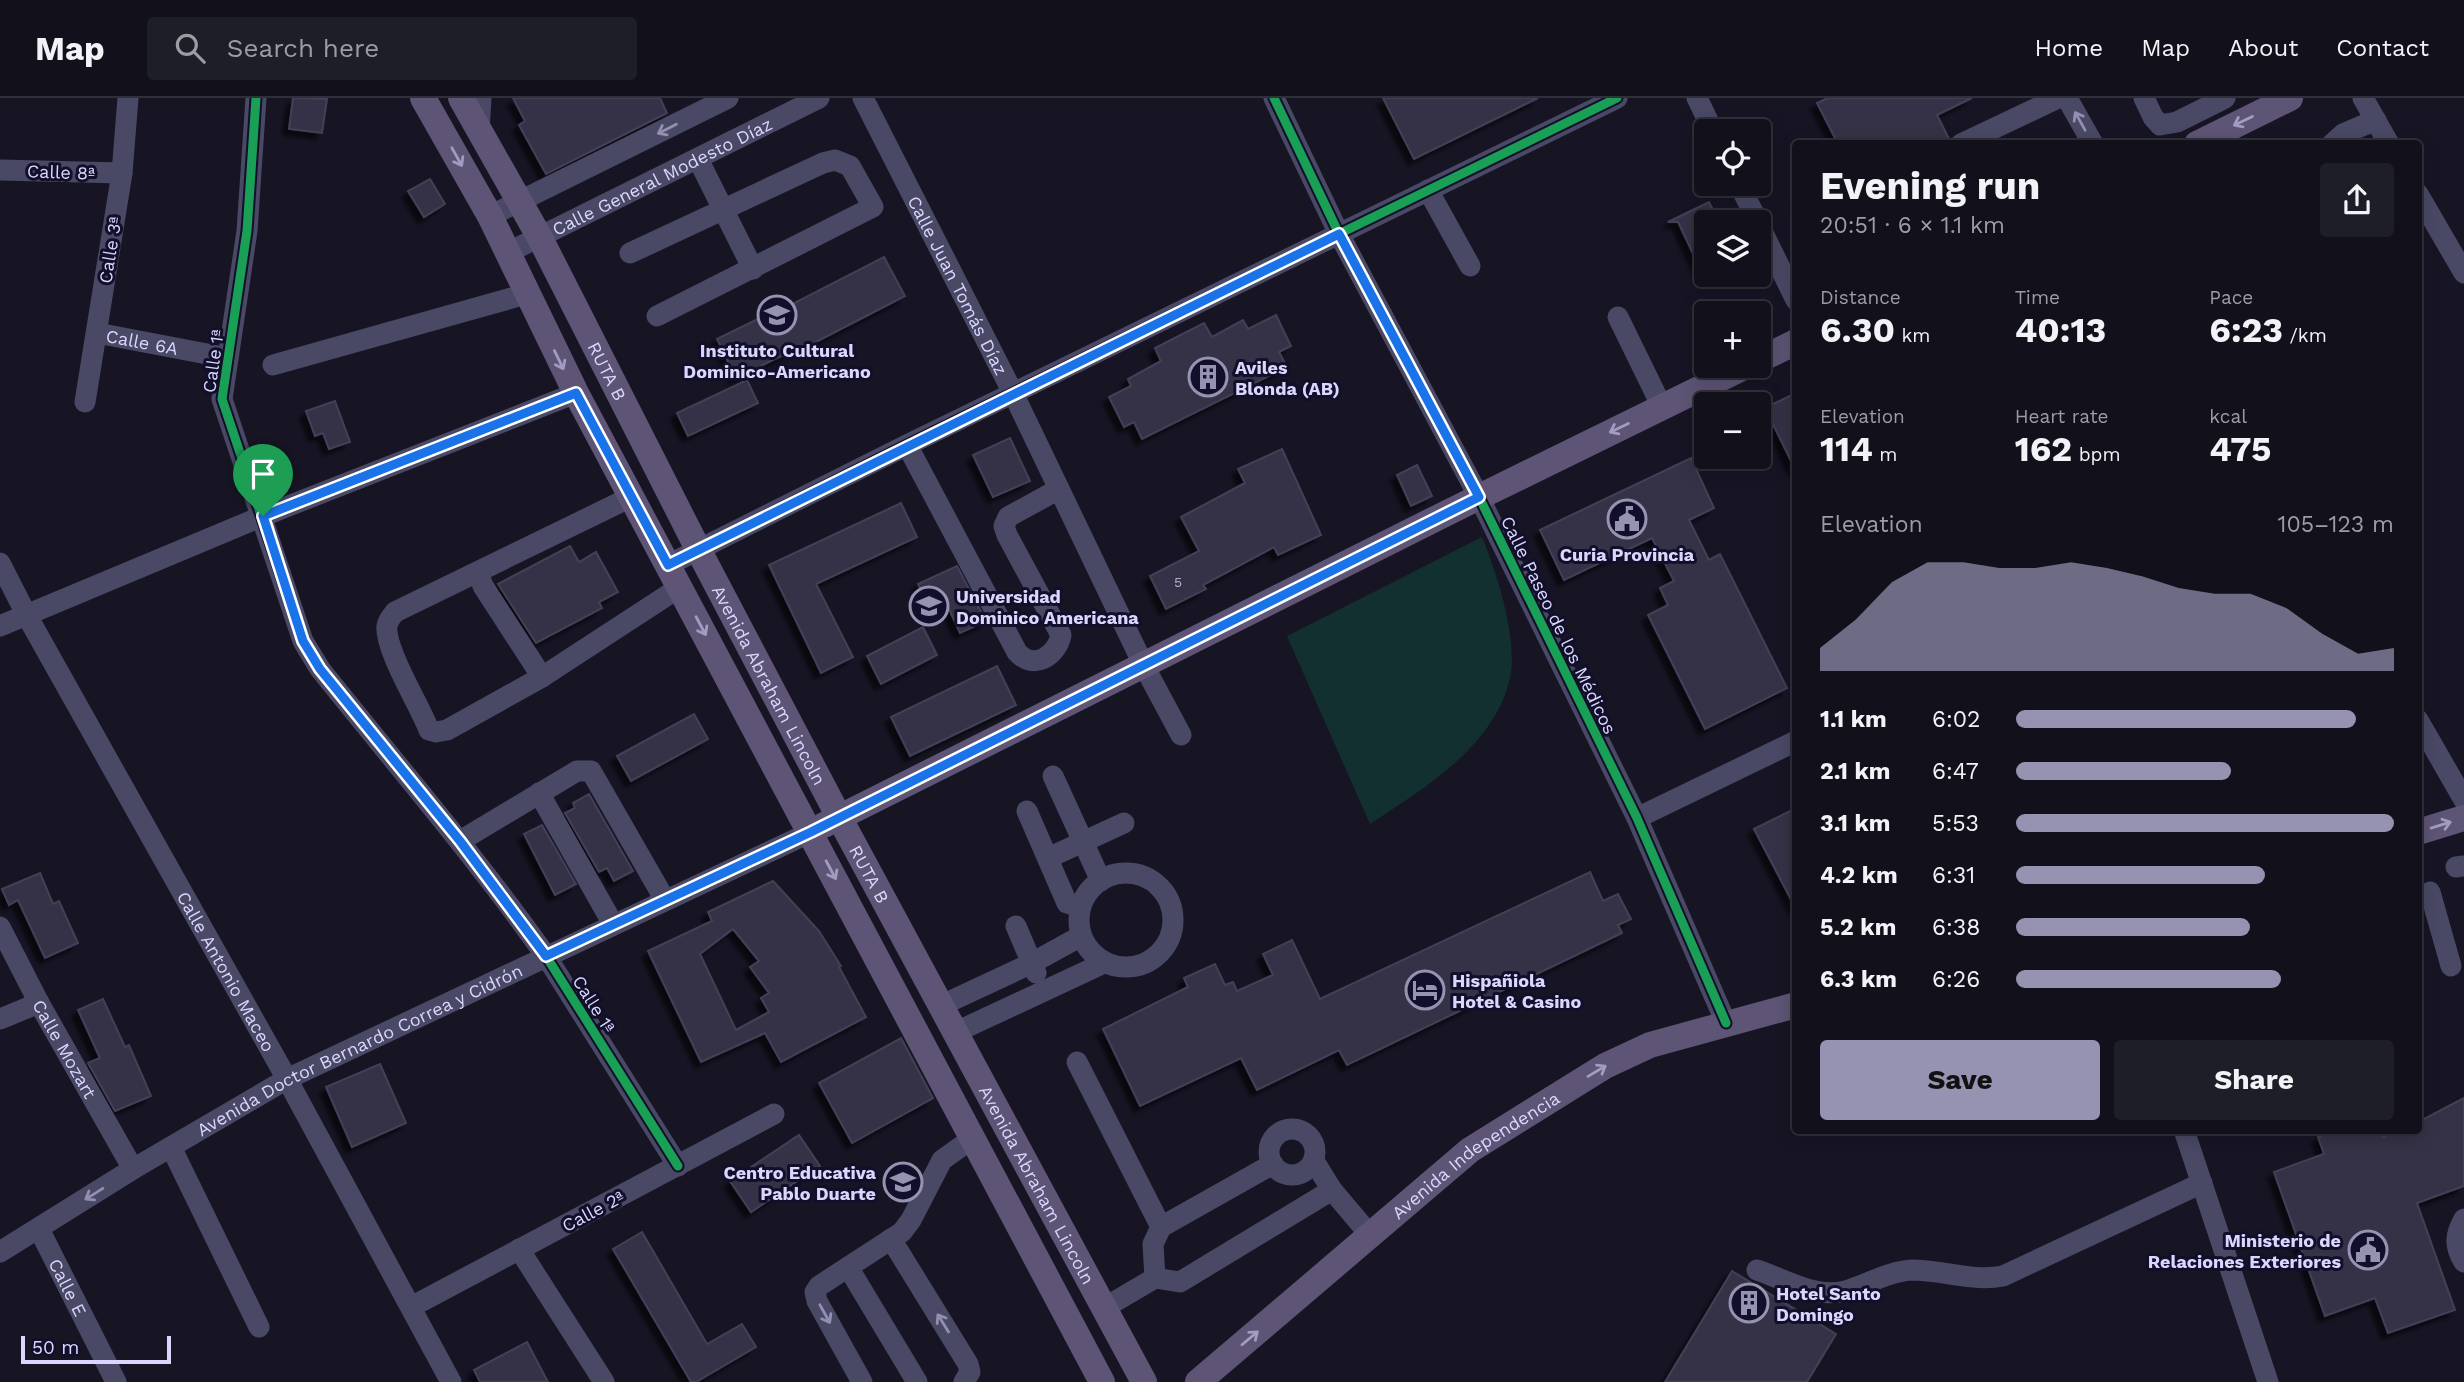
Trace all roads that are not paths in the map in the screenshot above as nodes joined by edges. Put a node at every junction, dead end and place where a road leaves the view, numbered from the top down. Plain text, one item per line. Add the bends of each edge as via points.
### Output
1 (128, 98) edge
2 (256, 98) edge
3 (423, 98) edge
4 (461, 98) edge
5 (479, 98) edge
6 (728, 98) edge
7 (819, 98) edge
8 (863, 98) edge
9 (1274, 98) edge
10 (1617, 98) edge
11 (1697, 98) edge
12 (2058, 98) edge
13 (2067, 98) edge
14 (2144, 98) edge
15 (2225, 98) edge
16 (2290, 98) edge
17 (2363, 98) edge
18 (1707, 119) edge
19 (2376, 120) junction
20 (478, 131) junction
21 (1969, 140) edge
22 (2091, 140) edge
23 (2205, 140) edge
24 (2336, 140) edge
25 (2387, 140) edge
26 (698, 159) junction
27 (0, 170) edge
28 (121, 173) junction
29 (1428, 190) junction
30 (2422, 201) edge
31 (521, 202) junction
32 (723, 209) junction
33 (490, 216) junction
34 (1339, 234) junction
35 (540, 238) junction
36 (1771, 249) edge
37 (507, 253) junction
38 (630, 253) dead end
39 (1470, 266) dead end
40 (753, 269) junction
41 (2464, 273) edge
42 (1792, 292) edge
43 (526, 294) junction
44 (657, 316) dead end
45 (1618, 317) dead end
46 (97, 333) junction
47 (1792, 344) edge
48 (1771, 354) edge
49 (228, 358) junction
50 (273, 365) dead end
51 (1721, 378) edge
52 (576, 393) junction
53 (1013, 393) junction
54 (85, 402) dead end
55 (1662, 407) junction
56 (907, 445) junction
57 (1059, 489) junction
58 (631, 497) junction
59 (1479, 497) junction
60 (263, 516) junction
61 (699, 551) junction
62 (0, 563) edge
63 (478, 572) junction
64 (674, 576) junction
65 (26, 614) junction
66 (0, 626) edge
67 (1143, 664) junction
68 (542, 677) junction
69 (2422, 726) edge
70 (1181, 735) dead end
71 (1792, 743) edge
72 (1053, 776) dead end
73 (2461, 789) edge
74 (539, 793) junction
75 (1027, 811) dead end
76 (839, 817) junction
77 (1637, 818) junction
78 (2464, 818) edge
79 (1124, 823) dead end
80 (2422, 831) edge
81 (811, 832) junction
82 (460, 841) junction
83 (1083, 842) junction
84 (1048, 858) junction
85 (1101, 881) junction
86 (2430, 892) dead end
87 (665, 900) junction
88 (1080, 907) junction
89 (613, 924) junction
90 (1016, 926) dead end
91 (0, 927) edge
92 (1081, 936) junction
93 (546, 956) junction
94 (1032, 962) junction
95 (1104, 962) junction
96 (2451, 965) dead end
97 (1043, 991) junction
98 (39, 1003) junction
99 (940, 1006) junction
100 (1792, 1006) edge
101 (0, 1019) edge
102 (1726, 1023) junction
103 (954, 1033) junction
104 (1077, 1062) dead end
105 (287, 1079) junction
106 (774, 1114) dead end
107 (2186, 1134) edge
108 (973, 1138) junction
109 (172, 1147) junction
110 (1314, 1161) junction
111 (1273, 1164) junction
112 (678, 1166) junction
113 (133, 1169) junction
114 (2202, 1183) junction
115 (1332, 1190) junction
116 (2464, 1219) edge
117 (1161, 1227) junction
118 (39, 1229) junction
119 (1370, 1235) junction
120 (891, 1239) junction
121 (519, 1249) junction
122 (0, 1252) edge
123 (2464, 1262) edge
124 (848, 1267) junction
125 (1757, 1270) dead end
126 (1155, 1278) junction
127 (411, 1307) junction
128 (1104, 1308) junction
129 (259, 1327) dead end
130 (116, 1382) edge
131 (451, 1382) edge
132 (604, 1382) edge
133 (862, 1382) edge
134 (917, 1382) edge
135 (964, 1382) edge
136 (1102, 1382) edge
137 (1144, 1382) edge
138 (1198, 1382) edge
139 (2268, 1382) edge

1 - 28 street, Calle 3ª
2 - 49 street, Calle 1ª via 247,231
3 -> 33 main road, Avenida Abraham Lincoln
4 - 20 main road, Avenida Abraham Lincoln
5 - 20 main road
6 -> 31 street
7 - 26 street, Calle General Modesto Díaz
8 - 53 street, Calle Juan Tomás Díaz
9 - 34 street, Calle Paseo de los Médicos
10 - 29 street
11 - 18 street
12 - 21 street
22 -> 13 street
14 - 15 street via 2160,125 2177,122
16 -> 23 main road
17 - 19 street
19 - 24 street
19 - 25 street
20 - 31 main road, Avenida Abraham Lincoln
20 - 128 street, RUTA B
26 - 32 street
26 - 35 street, Calle General Modesto Díaz
27 - 28 street, Calle 8ª
28 - 46 street, Calle 3ª
29 - 34 street
29 - 39 street
30 - 41 street
31 - 33 street
31 - 35 main road, Avenida Abraham Lincoln
32 - 38 street
32 - 40 street
32 - 40 street via 835,160 850,166 873,207
33 - 37 main road, Avenida Abraham Lincoln
34 - 53 street
34 - 59 street, Calle Paseo de los Médicos
35 - 37 street, Calle General Modesto Díaz
35 - 61 main road, Avenida Abraham Lincoln
36 - 42 street
37 - 43 main road, Avenida Abraham Lincoln
40 - 44 street
43 - 50 street
43 -> 52 main road, Avenida Abraham Lincoln
45 - 55 street
46 - 49 street, Calle 6A
46 - 54 street, Calle 3ª
47 - 48 main road
49 - 60 street, Calle 1ª via 223,404
51 - 55 main road, Avenida Doctor Bernardo Correa y Cidrón
52 - 58 main road, Avenida Abraham Lincoln
52 - 60 street
53 - 56 street
53 - 57 street, Calle Juan Tomás Díaz
55 -> 59 main road, Avenida Doctor Bernardo Correa y Cidrón
56 - 57 street via 1017,652 1027,662 1054,651 1061,635 1004,526 1008,517
56 - 61 street
57 - 67 street, Calle Juan Tomás Díaz
58 - 63 street
58 - 64 main road, Avenida Abraham Lincoln
59 - 67 main road, Avenida Doctor Bernardo Correa y Cidrón
59 - 77 street, Calle Paseo de los Médicos
60 - 65 street
60 - 82 street, Calle 1ª via 307,648
61 - 64 street
61 - 76 main road, Avenida Abraham Lincoln
62 - 65 street, Calle Antonio Maceo
63 - 68 street
63 - 68 street via 389,618 389,644 429,730 447,730
64 - 68 street
64 -> 81 main road, Avenida Abraham Lincoln
65 - 66 street
65 - 105 street, Calle Antonio Maceo
67 - 70 street, Calle Juan Tomás Díaz
67 - 76 main road, Avenida Doctor Bernardo Correa y Cidrón
69 - 73 street
71 - 77 street
72 - 83 street
74 - 82 street
74 - 87 street via 577,771 591,771
74 - 89 street
75 - 84 street
76 - 81 main road, Avenida Doctor Bernardo Correa y Cidrón
76 - 99 main road, Avenida Abraham Lincoln
77 - 102 street, Calle Paseo de los Médicos
80 -> 78 main road
79 - 83 street
81 - 87 street, Avenida Doctor Bernardo Correa y Cidrón
81 -> 108 main road, Avenida Abraham Lincoln
82 - 93 street, Calle 1ª
83 - 84 street
83 - 85 street
84 - 88 street via 1067,902
85 - 88 street
85 - 95 street via 1114,875 1144,873 1172,909 1173,927 1156,957 1122,968
86 - 96 street
87 - 89 street, Avenida Doctor Bernardo Correa y Cidrón
88 - 92 street
89 - 93 street, Avenida Doctor Bernardo Correa y Cidrón
90 - 94 street
91 - 98 street, Calle Mozart
92 - 94 street
92 - 95 street via 1090,952
93 - 105 street, Avenida Doctor Bernardo Correa y Cidrón
93 - 112 street, Calle 1ª
94 - 97 street
94 - 99 street
95 - 97 street
97 - 103 street
98 - 101 street
98 - 113 street, Calle Mozart
99 - 103 main road, Avenida Abraham Lincoln
100 - 102 main road, Avenida Independencia
119 -> 102 main road, Avenida Independencia via 1470,1150 1605,1066 1650,1045
103 - 128 main road, Avenida Abraham Lincoln
104 - 117 street
105 - 109 street, Avenida Doctor Bernardo Correa y Cidrón
105 - 127 street, Calle Antonio Maceo
106 - 112 street, Calle 2ª
107 - 114 street
108 - 120 street via 942,1160 911,1220
108 - 136 main road, Avenida Abraham Lincoln
109 - 113 street, Avenida Doctor Bernardo Correa y Cidrón
109 - 129 street
110 - 111 street via 1305,1172 1291,1176
110 - 111 street via 1312,1140 1294,1129 1274,1138 1269,1151
110 - 115 street
111 - 117 street
112 - 121 street, Calle 2ª
113 -> 118 street, Avenida Doctor Bernardo Correa y Cidrón
114 - 125 street via 2003,1276 1985,1280 1908,1270 1842,1292 1822,1293
114 - 139 street
115 - 119 street
115 - 126 street via 1180,1282
116 - 123 street via 2456,1232 2456,1250
117 - 126 street via 1153,1244
118 - 122 street, Avenida Doctor Bernardo Correa y Cidrón
118 - 130 street, Calle E
138 -> 119 main road, Avenida Independencia
120 - 124 street
135 -> 120 street via 970,1372 968,1364
121 - 127 street, Calle 2ª
121 - 132 street
124 -> 133 street via 815,1292
124 - 134 street
126 - 128 street
127 - 131 street, Calle Antonio Maceo
128 - 137 street, RUTA B

